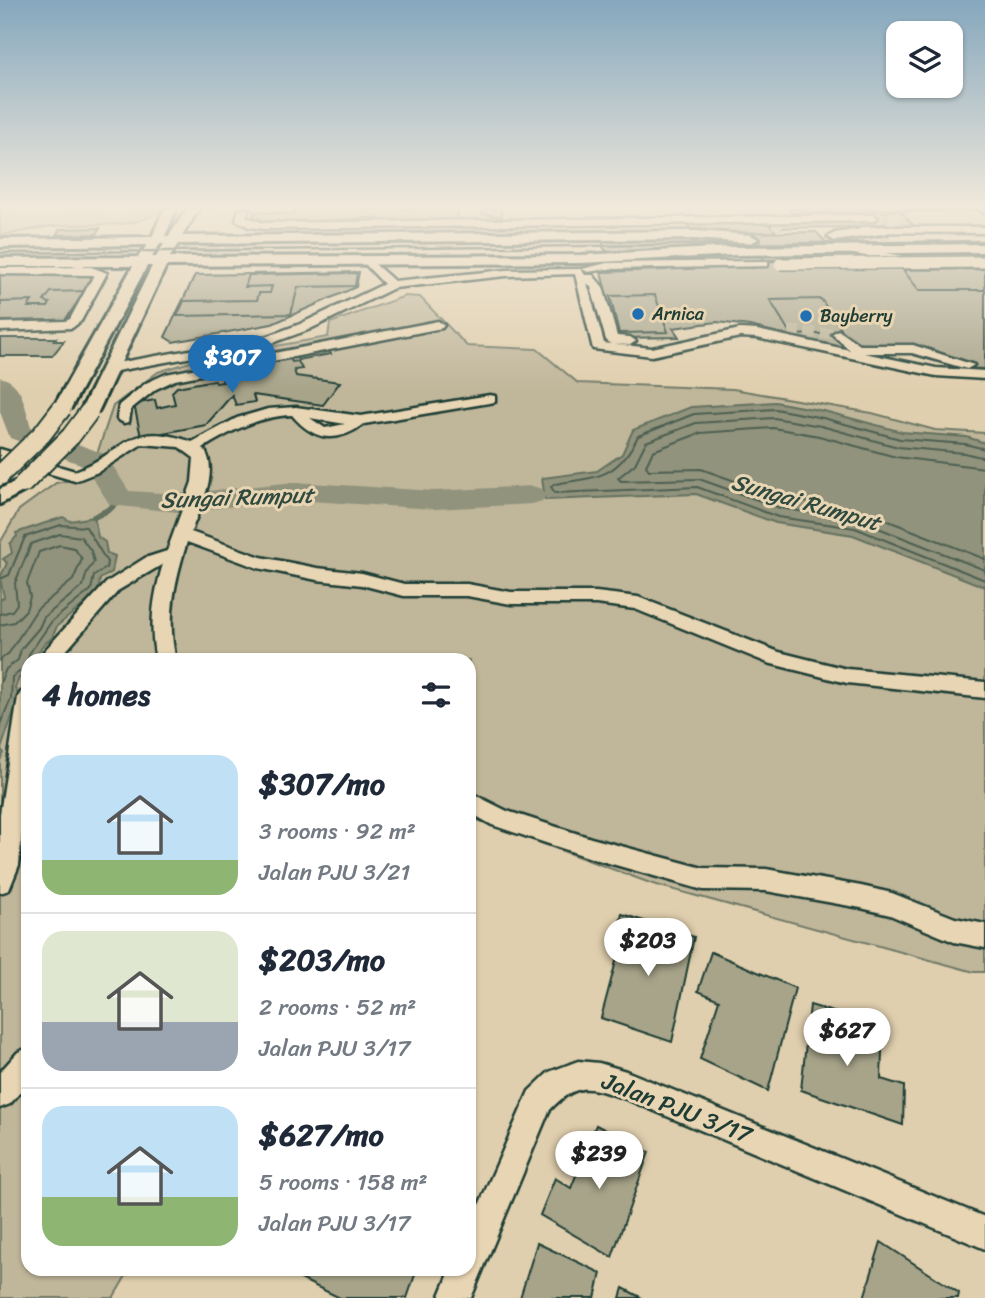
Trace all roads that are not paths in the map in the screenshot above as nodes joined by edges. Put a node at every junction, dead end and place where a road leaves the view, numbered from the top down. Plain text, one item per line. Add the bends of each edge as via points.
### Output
1 (122, 270) edge
2 (140, 270) edge
3 (152, 270) edge
4 (173, 270) edge
5 (376, 270) edge
6 (595, 270) edge
7 (0, 271) edge
8 (583, 273) junction
9 (391, 285) junction
10 (136, 288) junction
11 (347, 306) junction
12 (360, 317) dead end
13 (438, 325) dead end
14 (0, 327) edge
15 (789, 331) tunnel mouth
16 (838, 334) tunnel mouth
17 (233, 347) junction
18 (213, 351) junction
19 (241, 362) junction
20 (220, 366) junction
21 (985, 367) edge
22 (111, 368) junction
23 (985, 375) edge
24 (490, 399) dead end
25 (66, 400) junction
26 (124, 419) dead end
27 (194, 447) junction
28 (0, 454) edge
29 (0, 475) edge
30 (0, 498) edge
31 (183, 535) junction
32 (177, 554) junction
33 (53, 653) edge
34 (164, 653) edge
35 (985, 690) edge
36 (21, 740) edge
37 (476, 805) edge
38 (0, 882) edge
39 (985, 936) edge
40 (21, 1070) edge
41 (0, 1094) edge
42 (985, 1233) edge
43 (476, 1248) edge
44 (464, 1276) edge
45 (455, 1298) edge

1 - 10 main road
2 - 10 main road
3 - 10 main road
4 - 10 main road
5 - 9 street
6 - 8 street
7 - 14 street via 101,273 75,321 68,325
8 - 9 street via 506,273
8 - 15 street via 597,287 612,340 680,339 721,328
8 - 23 street via 598,346 652,352 749,334 936,372
9 - 11 street
10 - 22 main road
10 - 25 main road
11 - 12 street
11 - 17 street via 290,333
13 - 19 street
16 - 21 street via 857,349 913,349 954,363
17 - 18 street
17 - 19 street
18 - 20 street
18 - 22 street
19 - 20 street
20 - 26 street via 152,386 124,408
22 - 25 main road via 92,375
22 - 30 main road, bridge via 71,436 23,484
24 - 27 street via 359,421 346,431 331,433 312,428 296,411 257,414
25 - 29 main road, bridge via 42,434
27 - 28 street via 139,440 87,474 63,474
27 - 31 street via 203,460
31 - 32 street
31 - 35 street via 258,562 371,580 404,590 638,603 775,658 835,673
32 - 33 street via 151,562 113,586
32 - 34 street via 164,593 160,643
36 - 38 street via 7,865
37 - 39 street via 500,818 591,848 703,879 766,880 861,897 892,904 954,930
40 - 41 street
42 - 43 street, Jalan PJU 3/17 via 626,1085 575,1074 554,1084 539,1101
44 - 45 street, Jalan PJU 3/17

